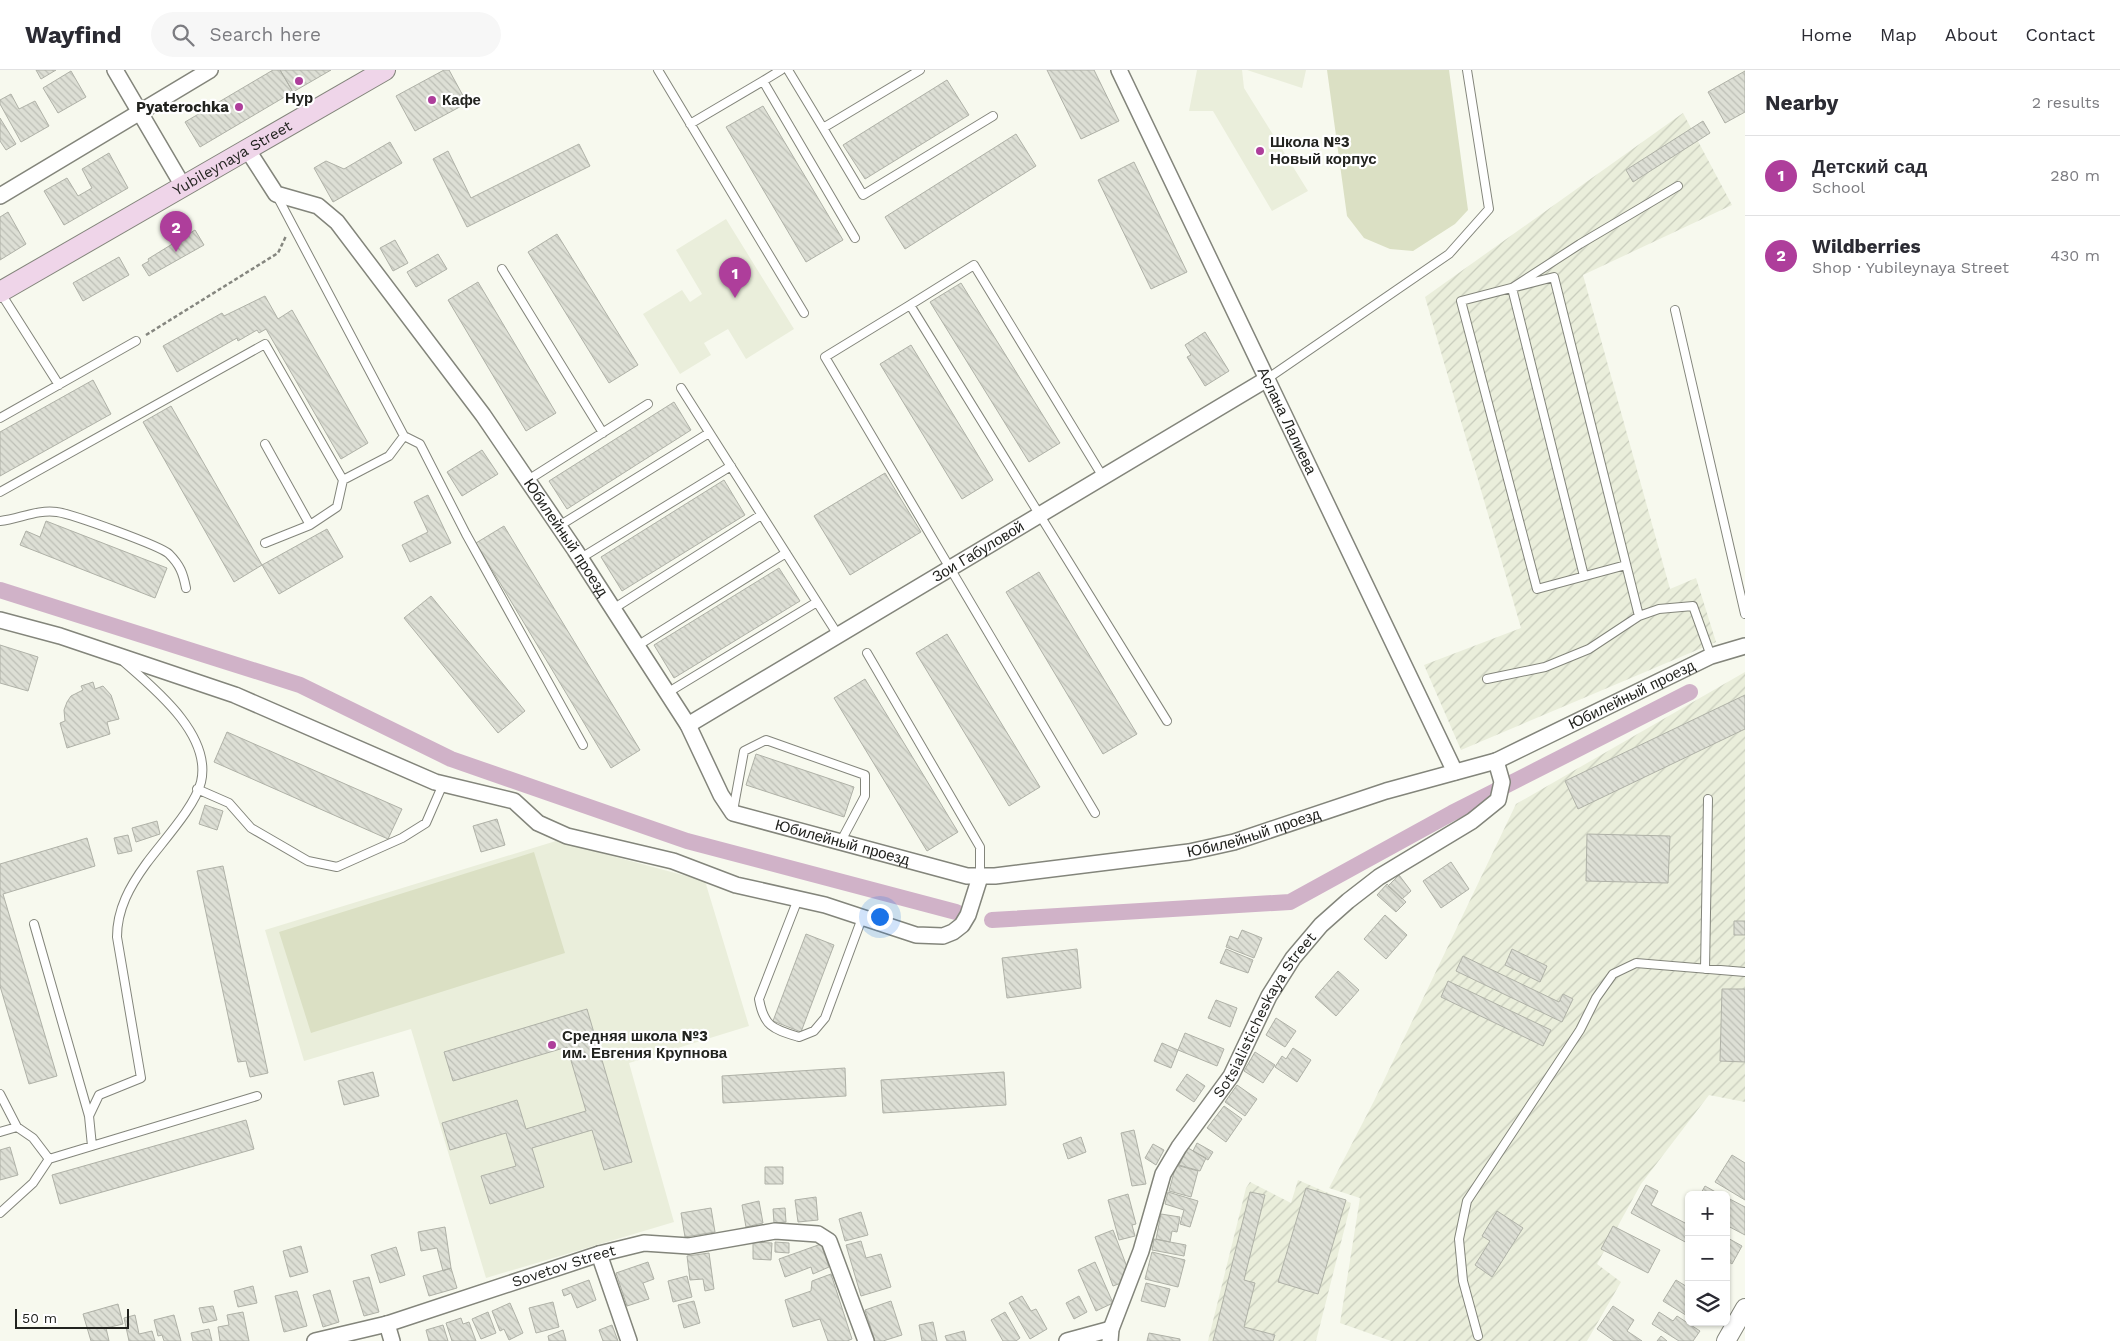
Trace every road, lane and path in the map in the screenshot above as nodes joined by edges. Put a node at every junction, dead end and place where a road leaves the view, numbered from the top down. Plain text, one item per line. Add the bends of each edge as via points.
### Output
1 (115, 70) edge
2 (210, 70) edge
3 (385, 70) edge
4 (658, 70) edge
5 (781, 70) edge
6 (788, 70) edge
7 (920, 70) edge
8 (1119, 70) edge
9 (1466, 70) edge
10 (763, 81) junction
11 (139, 112) junction
12 (993, 116) dead end
13 (690, 124) junction
14 (823, 128) junction
15 (247, 149) junction
16 (183, 186) junction
17 (1678, 186) dead end
18 (276, 194) junction
19 (0, 196) edge
20 (291, 221) junction
21 (855, 238) dead end
22 (502, 269) dead end
23 (1512, 288) junction
24 (0, 292) edge
25 (910, 305) junction
26 (1675, 310) dead end
27 (804, 313) dead end
28 (136, 341) joint
29 (1267, 379) junction
30 (59, 385) junction
31 (681, 388) dead end
32 (648, 404) dead end
33 (0, 418) edge
34 (603, 433) junction
35 (709, 433) junction
36 (404, 436) junction
37 (265, 444) dead end
38 (730, 466) junction
39 (1104, 476) junction
40 (343, 480) junction
41 (528, 480) junction
42 (0, 492) edge
43 (761, 515) junction
44 (1038, 516) junction
45 (0, 521) edge
46 (310, 525) junction
47 (559, 526) junction
48 (265, 543) dead end
49 (786, 553) junction
50 (581, 558) junction
51 (1626, 565) junction
52 (949, 569) junction
53 (1584, 576) junction
54 (186, 588) dead end
55 (817, 602) junction
56 (613, 610) junction
57 (1745, 614) edge
58 (1639, 616) junction
59 (0, 620) edge
60 (838, 636) junction
61 (637, 646) junction
62 (1745, 646) edge
63 (867, 653) dead end
64 (117, 656) junction
65 (1711, 656) junction
66 (1487, 680) dead end
67 (667, 693) junction
68 (1167, 721) dead end
69 (688, 725) junction
70 (583, 745) dead end
71 (1496, 761) junction
72 (1455, 772) junction
73 (443, 784) junction
74 (197, 789) junction
75 (1708, 799) dead end
76 (1095, 812) dead end
77 (733, 813) junction
78 (841, 841) junction
79 (980, 877) junction
80 (798, 899) junction
81 (862, 918) junction
82 (34, 924) dead end
83 (1705, 969) junction
84 (1745, 972) edge
85 (0, 1094) edge
86 (257, 1096) dead end
87 (89, 1116) junction
88 (17, 1127) junction
89 (0, 1132) edge
90 (92, 1146) junction
91 (50, 1159) junction
92 (0, 1213) edge
93 (600, 1254) junction
94 (1745, 1308) edge
95 (387, 1324) junction
96 (1110, 1335) edge
97 (1478, 1336) dead end
98 (315, 1341) edge
99 (392, 1341) edge
100 (629, 1341) edge
101 (866, 1341) edge
102 (1067, 1341) edge
103 (1726, 1341) edge

1 - 11 street
2 - 11 street
3 - 15 main road, Yubileynaya Street
4 - 13 lane
5 - 10 lane
6 - 14 lane
7 - 14 lane
8 - 29 street, Аслана Лалиева
9 - 29 lane via 1489,209 1450,254
10 - 13 lane
10 - 21 lane
11 - 16 street
11 - 19 street
12 - 14 lane via 863,195
13 - 27 lane
15 - 16 main road, Yubileynaya Street
15 - 18 street
16 - 24 main road, Yubileynaya Street
17 - 23 lane
18 - 20 lane
18 - 41 street, Юбилейный проезд via 318,206 337,222 483,415
20 - 28 path via 278,253
20 - 36 lane
22 - 34 lane
23 - 51 lane via 1554,277
23 - 53 lane
23 - 53 lane via 1461,301 1537,589
24 - 30 lane
25 - 39 lane via 974,265
25 - 44 lane
25 - 52 lane via 825,357
26 - 57 lane
28 - 30 lane
29 - 39 street, Зои Габуловой
29 - 72 street, Аслана Лалиева
30 - 33 lane
31 - 35 lane
32 - 34 lane
34 - 41 lane
35 - 38 lane
35 - 47 lane
36 - 40 lane via 389,456
36 - 70 lane via 420,444
37 - 46 lane
38 - 43 lane
38 - 50 lane
39 - 44 street, Зои Габуловой
40 - 42 lane via 265,344
40 - 46 lane via 337,507
41 - 47 street, Юбилейный проезд
43 - 49 lane
43 - 56 lane
44 - 52 street, Зои Габуловой
44 - 68 lane
45 - 54 lane via 56,512 96,524 168,552 182,568
46 - 48 lane
47 - 50 street, Юбилейный проезд
49 - 55 lane
49 - 61 lane
50 - 56 street, Юбилейный проезд
51 - 53 lane
51 - 58 lane
52 - 60 street, Зои Габуловой
52 - 76 lane
55 - 60 lane
55 - 67 lane
56 - 61 street, Юбилейный проезд
58 - 65 lane via 1659,609 1693,606
58 - 66 lane via 1589,649 1554,663
59 - 64 street
60 - 69 street, Зои Габуловой
61 - 67 street, Юбилейный проезд
62 - 65 street, Юбилейный проезд
63 - 79 lane via 980,847
64 - 73 street via 235,695
64 - 74 lane via 161,694 189,730 202,755 201,782
65 - 71 street, Юбилейный проезд
67 - 69 street, Юбилейный проезд
69 - 77 street, Юбилейный проезд
71 - 72 street, Юбилейный проезд
71 - 96 street, Sotsialisticheskaya Street via 1502,782 1498,800 1472,821 1379,877 1348,901 1321,925 1279,978 1231,1076 1179,1147 1164,1174 1141,1252
72 - 79 street, Юбилейный проезд via 1207,848
73 - 74 lane via 426,823 402,838 337,868 308,861 251,828 229,803
73 - 80 street via 514,801 538,823 567,836 673,861 736,885
74 - 87 lane via 183,817 131,885 117,921 141,1078 99,1095
75 - 83 lane
77 - 78 street, Юбилейный проезд
77 - 78 lane via 744,752 766,740 865,775 865,796
78 - 79 street, Юбилейный проезд
79 - 81 street via 962,925 943,936 916,935
80 - 81 street via 825,904
80 - 81 lane via 759,999 761,1013 768,1025 799,1037 814,1031 825,1018
82 - 87 lane
83 - 84 lane
83 - 97 lane via 1636,963 1613,974 1580,1030 1466,1201 1459,1239 1463,1281
85 - 88 lane
86 - 90 lane
87 - 90 lane
88 - 89 lane
88 - 91 lane via 33,1138
90 - 91 lane
91 - 92 lane via 33,1183
93 - 95 street, Sovetov Street
93 - 100 street
93 - 101 street, Sovetov Street via 644,1242 689,1246 774,1230 818,1234 829,1241
94 - 103 street
95 - 98 street, Sovetov Street
95 - 99 street
96 - 102 street

